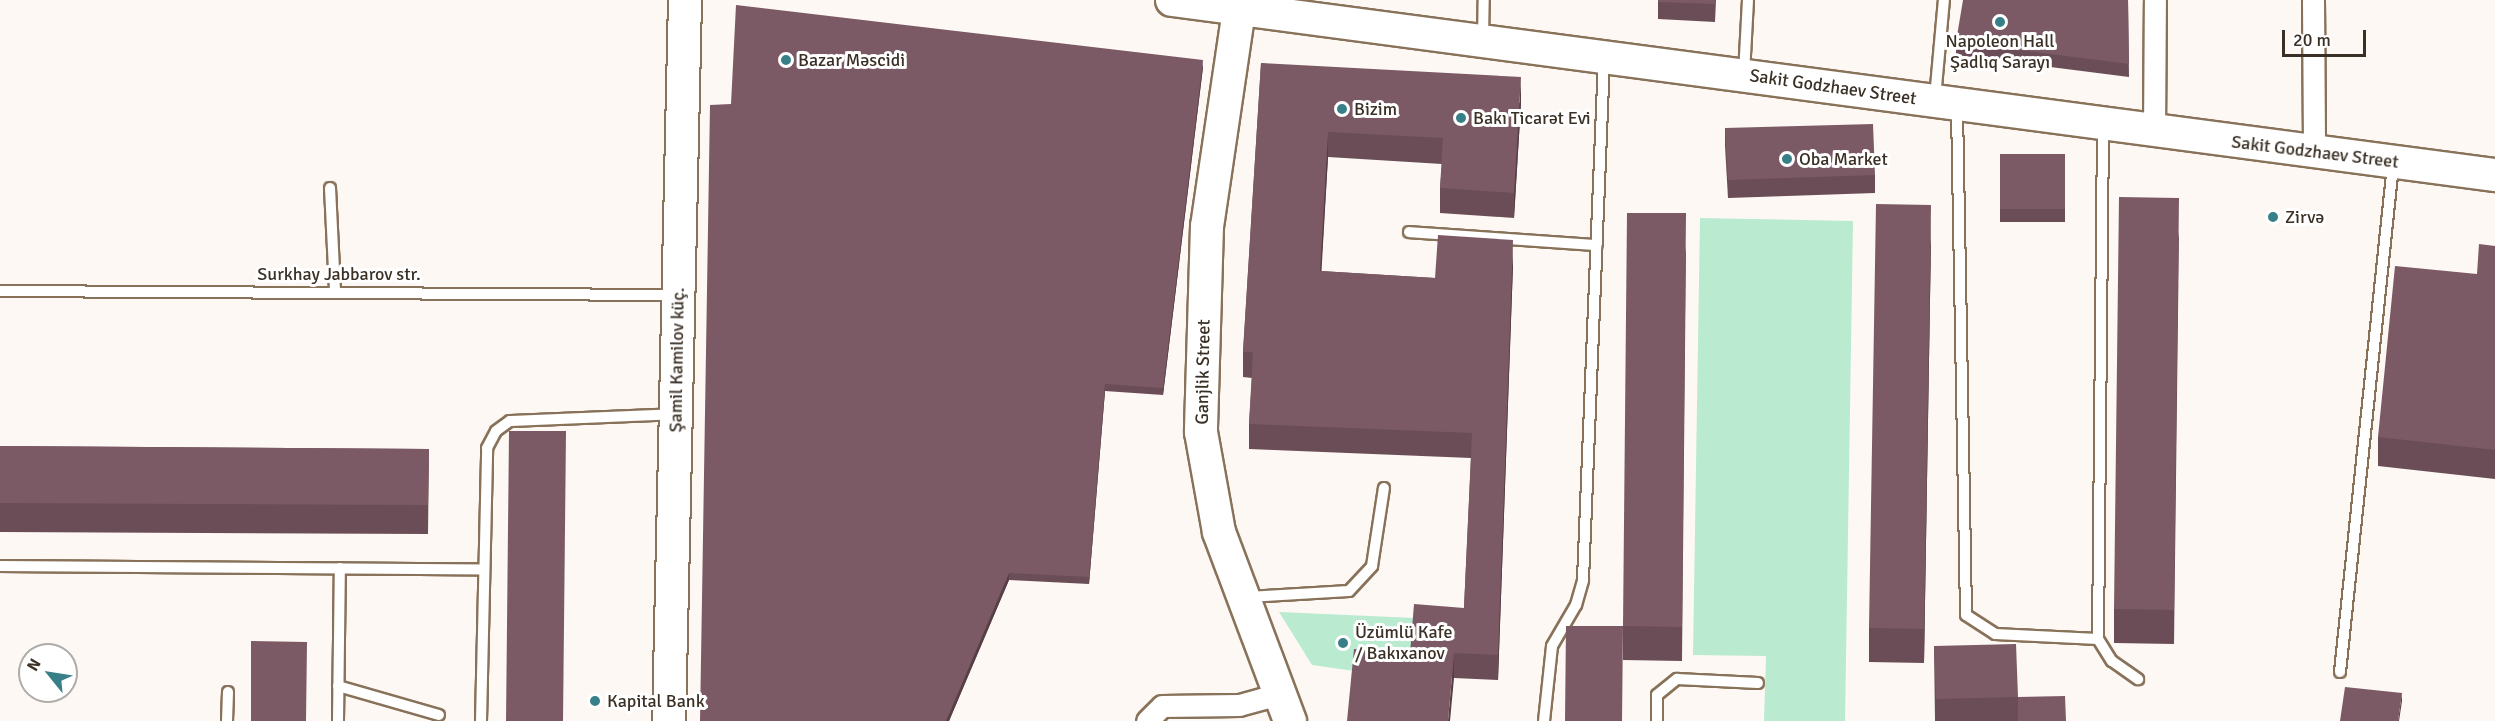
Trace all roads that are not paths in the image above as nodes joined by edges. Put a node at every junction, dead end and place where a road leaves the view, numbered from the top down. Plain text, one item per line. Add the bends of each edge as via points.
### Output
1 (685, 0) edge
2 (1172, 0) edge
3 (1484, 0) edge
4 (1748, 0) edge
5 (1944, 0) edge
6 (2155, 0) edge
7 (2313, 0) edge
8 (1285, 8) edge
9 (1239, 10) junction
10 (1483, 41) junction
11 (1605, 57) junction
12 (1744, 75) junction
13 (1946, 103) junction
14 (2103, 125) junction
15 (2154, 133) junction
16 (2314, 151) junction
17 (2394, 162) junction
18 (2495, 175) edge
19 (330, 188) dead end
20 (1409, 232) dead end
21 (1597, 245) junction
22 (335, 290) junction
23 (0, 291) edge
24 (679, 296) junction
25 (675, 414) junction
26 (1384, 488) dead end
27 (0, 566) edge
28 (340, 567) junction
29 (483, 569) junction
30 (1242, 598) junction
31 (2098, 639) junction
32 (2340, 672) dead end
33 (2138, 679) dead end
34 (1758, 683) dead end
35 (338, 686) junction
36 (228, 692) dead end
37 (1285, 707) edge
38 (439, 715) dead end
39 (227, 721) edge
40 (338, 721) edge
41 (482, 721) edge
42 (669, 721) edge
43 (1147, 721) edge
44 (1544, 721) edge
45 (1658, 721) edge

1 - 24 street, Şamil Kamilov küç.
2 - 9 street, Sakit Godzhaev Street
3 - 10 lane
4 - 12 lane
5 - 13 lane
6 - 15 street
7 - 16 street
8 - 9 street, Sakit Godzhaev Street
8 - 10 street, Sakit Godzhaev Street
9 - 30 street, Ganjlik Street via 1207,226 1201,380 1208,489
10 - 11 street, Sakit Godzhaev Street
11 - 12 street, Sakit Godzhaev Street
11 - 21 lane
12 - 13 street, Sakit Godzhaev Street
13 - 14 street, Sakit Godzhaev Street
13 - 31 lane via 1964,607 1977,626 1995,634
14 - 15 street, Sakit Godzhaev Street
14 - 31 lane
15 - 16 street, Sakit Godzhaev Street
16 - 17 street, Sakit Godzhaev Street
17 - 18 street, Sakit Godzhaev Street
17 - 32 lane
19 - 22 lane
20 - 21 lane
21 - 44 lane via 1583,580 1552,646
22 - 23 lane, Surkhay Jabbarov str.
22 - 24 lane, Surkhay Jabbarov str.
24 - 25 street, Şamil Kamilov küç.
25 - 29 lane via 510,421 496,431 487,448
25 - 42 street, Şamil Kamilov küç.
26 - 30 lane via 1372,566 1349,591
27 - 28 lane
28 - 29 lane
28 - 35 lane
29 - 41 lane
30 - 37 street, Ganjlik Street
31 - 33 lane via 2112,661
34 - 45 lane via 1677,679 1657,695
35 - 38 lane
35 - 40 lane
36 - 39 lane
37 - 43 street via 1162,706

